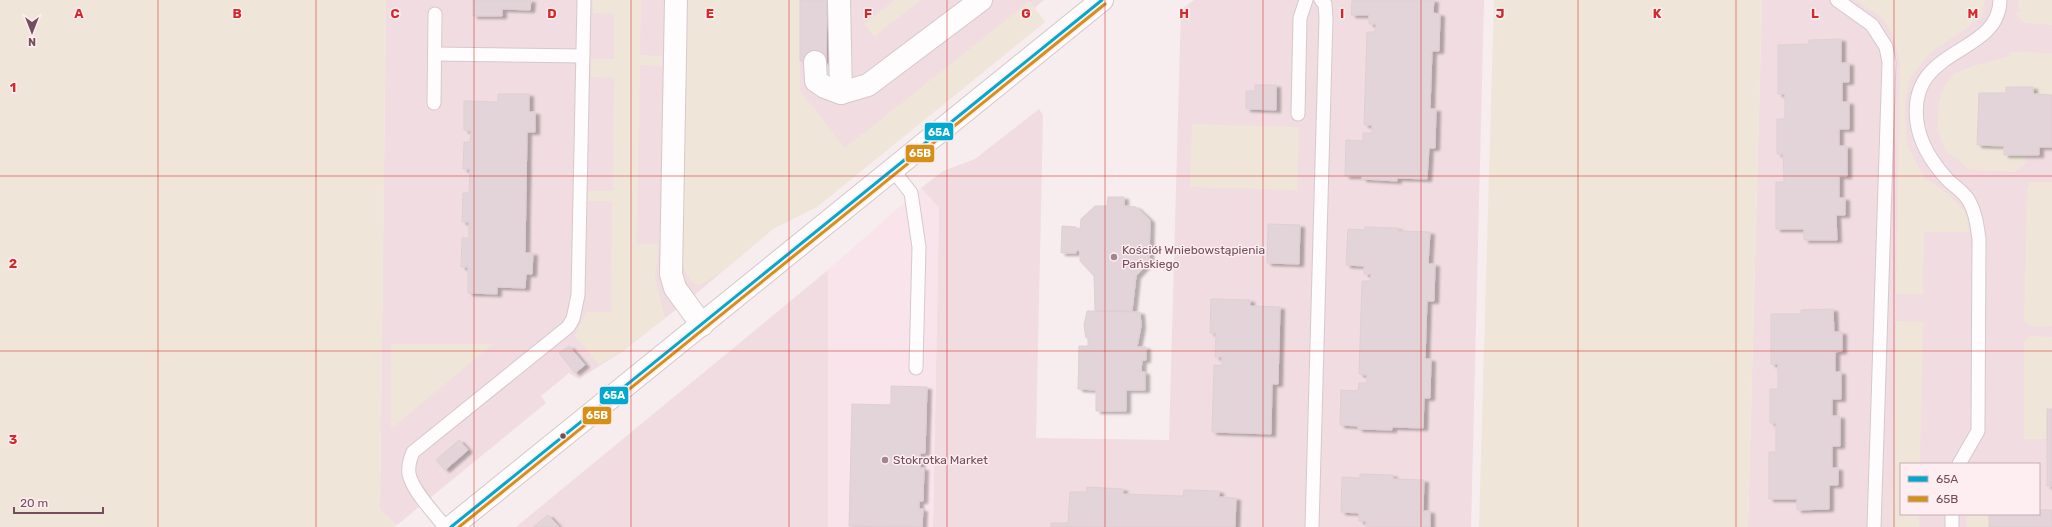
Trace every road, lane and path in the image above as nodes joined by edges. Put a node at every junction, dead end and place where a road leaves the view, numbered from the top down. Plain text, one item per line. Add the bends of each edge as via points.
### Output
1 (584, 0) edge
2 (676, 0) edge
3 (839, 0) edge
4 (981, 0) edge
5 (1306, 0) edge
6 (1321, 0) edge
7 (1837, 0) edge
8 (2000, 0) edge
9 (1093, 2) edge
10 (435, 14) dead end
11 (435, 54) junction
12 (583, 56) junction
13 (815, 62) dead end
14 (842, 93) junction
15 (434, 103) dead end
16 (1298, 114) dead end
17 (893, 170) junction
18 (702, 325) junction
19 (916, 368) dead end
20 (1960, 463) edge
21 (1952, 515) edge
22 (445, 527) edge
23 (451, 527) edge
24 (1312, 527) edge
25 (1874, 527) edge
26 (1952, 527) edge

1 - 12 lane
2 - 18 street via 671,274 675,288
3 - 14 street
4 - 14 street via 868,85
5 - 16 lane via 1300,18
6 - 24 lane via 1325,4 1326,18
7 - 25 lane via 1872,25 1886,47 1889,62
8 - 20 lane via 1997,15 1987,31 1941,61 1921,85 1917,108 1917,122 1928,153 1948,180 1969,200 1975,212 1979,239 1978,431
9 - 17 street
10 - 11 lane
11 - 12 lane
11 - 15 lane
12 - 22 lane via 578,295 573,319 568,327 413,452 409,463 409,475 413,485
13 - 14 street via 816,81
17 - 18 street
17 - 19 lane via 911,193 920,247
18 - 23 street
21 - 26 lane

